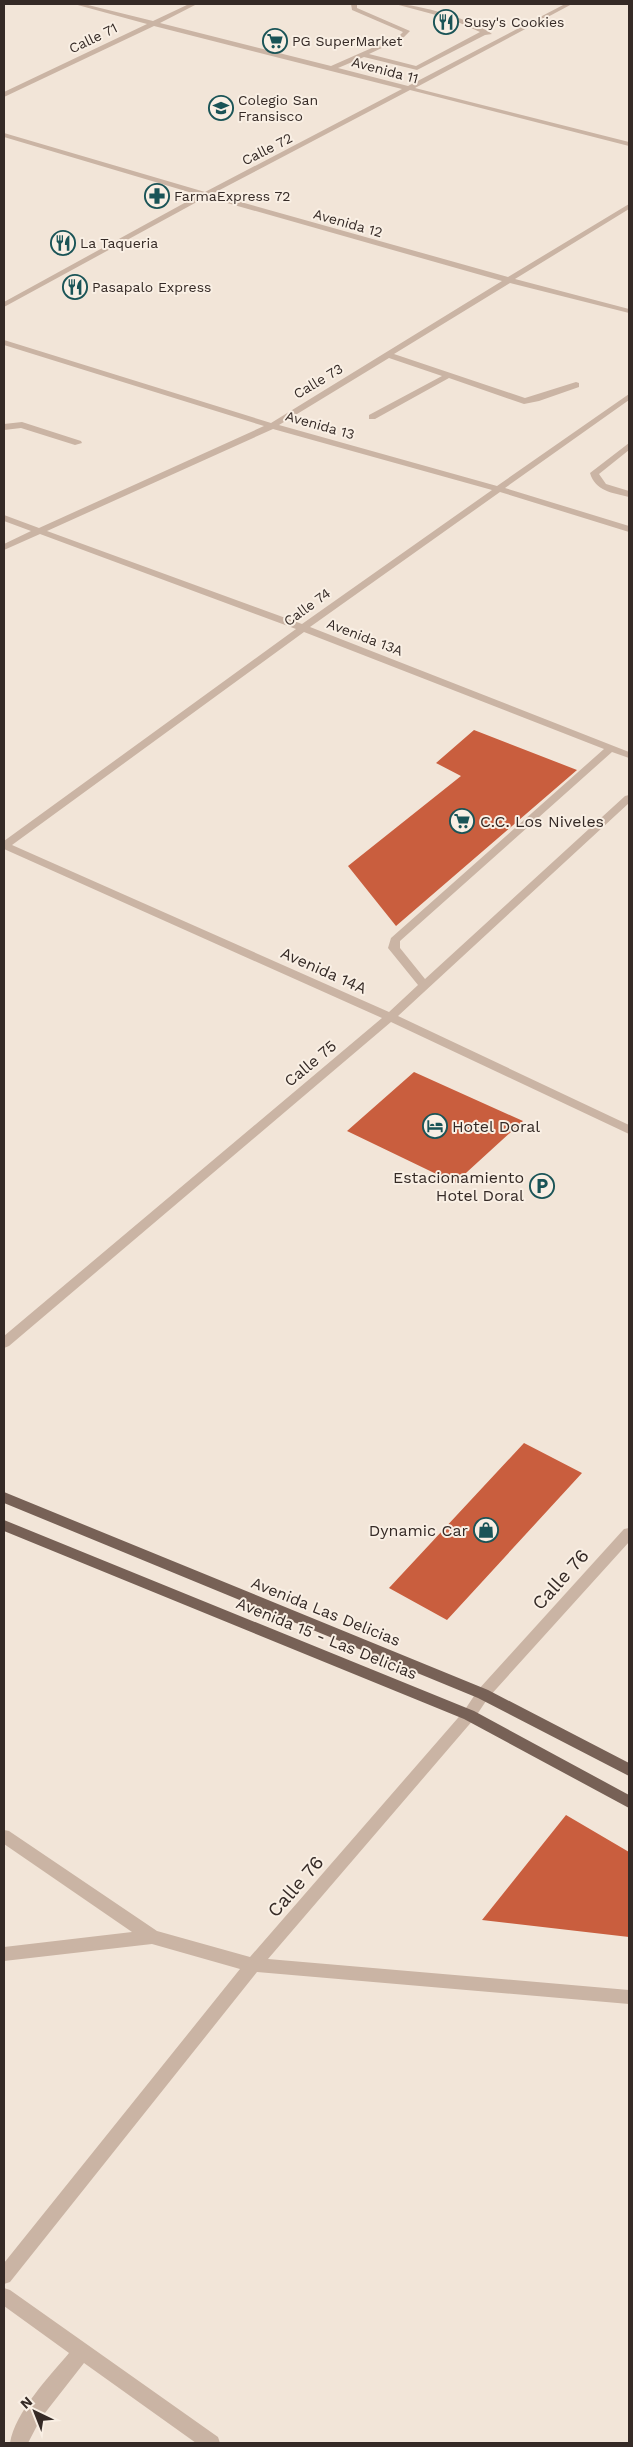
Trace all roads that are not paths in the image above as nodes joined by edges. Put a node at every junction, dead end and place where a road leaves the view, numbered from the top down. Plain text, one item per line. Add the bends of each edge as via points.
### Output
1 (77, 4) edge
2 (194, 4) edge
3 (354, 4) edge
4 (398, 4) edge
5 (569, 4) edge
6 (153, 22) junction
7 (484, 33) junction
8 (503, 40) junction
9 (365, 55) junction
10 (331, 69) junction
11 (409, 90) junction
12 (4, 95) edge
13 (4, 135) edge
14 (629, 144) edge
15 (205, 195) junction
16 (629, 206) edge
17 (509, 281) junction
18 (4, 305) edge
19 (629, 311) edge
20 (4, 342) edge
21 (389, 355) junction
22 (449, 375) junction
23 (576, 385) dead end
24 (629, 396) edge
25 (619, 404) junction
26 (629, 407) edge
27 (372, 417) dead end
28 (272, 426) junction
29 (4, 427) edge
30 (78, 443) dead end
31 (629, 446) edge
32 (499, 489) junction
33 (629, 494) edge
34 (4, 518) edge
35 (629, 529) edge
36 (40, 531) junction
37 (4, 547) edge
38 (303, 628) junction
39 (611, 748) junction
40 (629, 755) edge
41 (629, 798) edge
42 (4, 846) edge
43 (425, 986) junction
44 (390, 1017) junction
45 (629, 1130) edge
46 (4, 1343) edge
47 (4, 1497) edge
48 (4, 1525) edge
49 (629, 1533) edge
50 (483, 1694) junction
51 (469, 1715) junction
52 (629, 1770) edge
53 (629, 1802) edge
54 (4, 1836) edge
55 (152, 1937) junction
56 (4, 1954) edge
57 (253, 1965) junction
58 (629, 1997) edge
59 (4, 2276) edge
60 (4, 2296) edge
61 (82, 2352) junction
62 (19, 2443) edge
63 (211, 2443) edge

1 - 6 street, Avenida 11
2 - 6 street, Calle 71
3 - 9 street via 354,9 407,31
4 - 7 street via 453,18
5 - 8 street, Calle 72
6 - 10 street, Avenida 11
6 - 12 street, Calle 71
7 - 8 street
7 - 9 street via 417,68
8 - 11 street, Calle 72
9 - 10 street
10 - 11 street, Avenida 11
11 - 14 street, Avenida 11
11 - 15 street, Calle 72
13 - 15 street, Avenida 12
15 - 17 street, Avenida 12
15 - 18 street, Calle 72
16 - 17 street, Calle 73
17 - 19 street, Avenida 12
17 - 21 street, Calle 73
20 - 28 street, Avenida 13
21 - 22 street
21 - 28 street, Calle 73
22 - 23 street via 524,400
22 - 27 street
24 - 25 street, Calle 74
25 - 26 street
25 - 32 street, Calle 74
28 - 32 street, Avenida 13
28 - 36 street, Calle 73
29 - 30 street via 22,425
31 - 33 street via 594,473 600,485
32 - 35 street, Avenida 13
32 - 38 street, Calle 74
34 - 36 street, Avenida 13A
36 - 37 street, Calle 73
36 - 38 street, Avenida 13A
38 - 39 street, Avenida 13A
38 - 42 street, Calle 74
39 - 40 street, Avenida 13A
39 - 43 street via 395,940 394,948
41 - 43 street, Calle 75
42 - 44 street, Avenida 14A
43 - 44 street, Calle 75
44 - 45 street, Avenida 14A
44 - 46 street, Calle 75
47 - 50 main road, Avenida Las Delicias
48 - 51 main road, Avenida 15 - Las Delicias
49 - 50 street, Calle 76
50 - 51 street, Calle 76
50 - 52 main road, Avenida Las Delicias
51 - 53 main road, Avenida 15 - Las Delicias
51 - 57 street, Calle 76
54 - 55 street
55 - 56 street
55 - 57 street
57 - 58 street
57 - 59 street, Calle 76
60 - 61 street
61 - 62 street via 33,2415 18,2438
61 - 63 street

